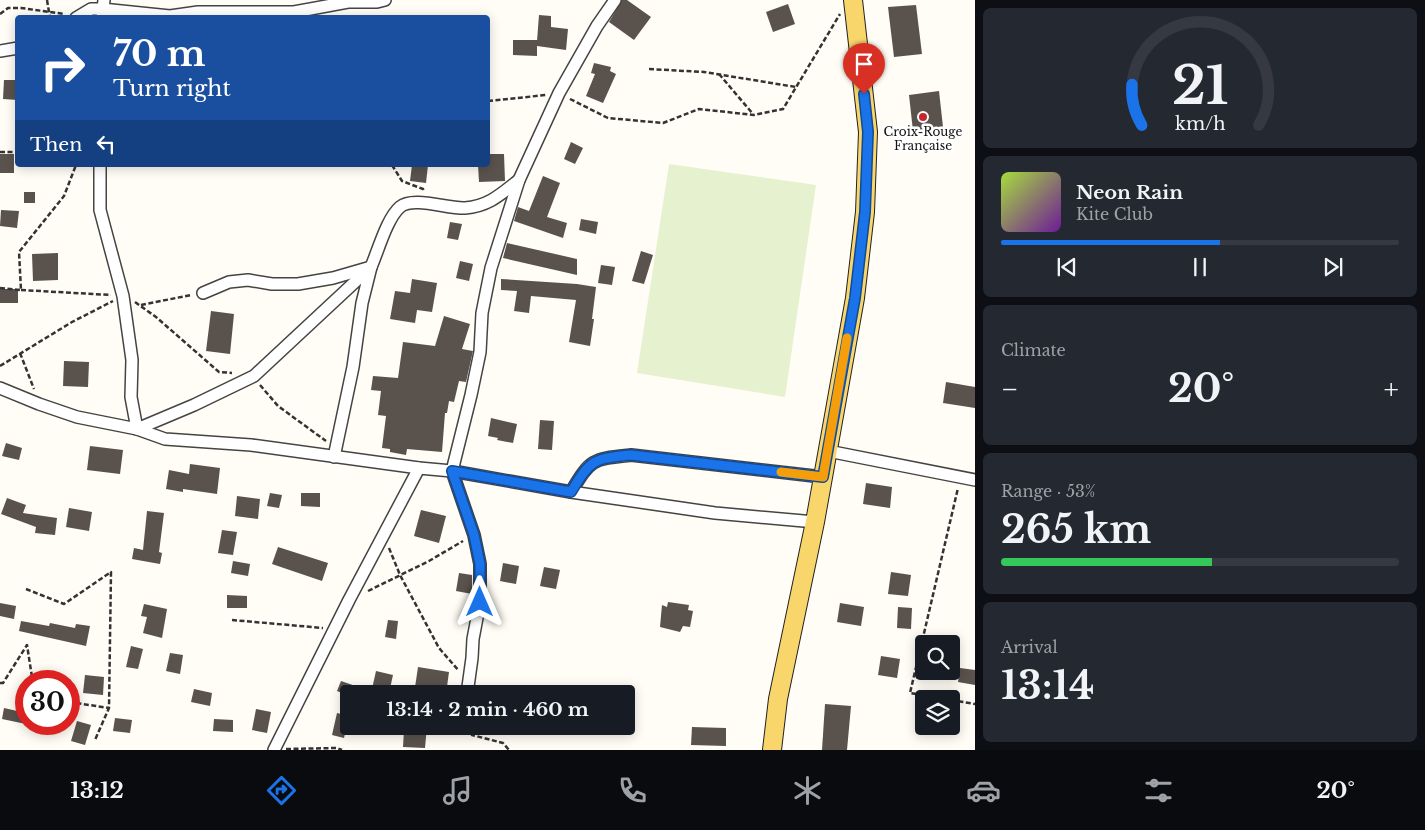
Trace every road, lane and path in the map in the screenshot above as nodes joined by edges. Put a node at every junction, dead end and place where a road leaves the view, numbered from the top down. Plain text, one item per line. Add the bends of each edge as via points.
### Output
1 (47, 0) edge
2 (385, 0) edge
3 (615, 0) edge
4 (848, 4) edge
5 (103, 9) edge
6 (50, 13) junction
7 (0, 14) edge
8 (68, 15) edge
9 (79, 15) edge
10 (160, 15) edge
11 (177, 15) edge
12 (15, 48) edge
13 (0, 51) edge
14 (649, 69) dead end
15 (720, 74) junction
16 (796, 87) junction
17 (559, 93) junction
18 (490, 101) edge
19 (754, 115) junction
20 (0, 152) edge
21 (15, 152) edge
22 (75, 167) edge
23 (100, 167) edge
24 (393, 167) edge
25 (519, 180) junction
26 (434, 204) junction
27 (372, 267) junction
28 (0, 288) edge
29 (20, 290) junction
30 (203, 293) joint
31 (123, 296) junction
32 (141, 305) junction
33 (20, 353) junction
34 (0, 366) edge
35 (254, 376) junction
36 (0, 388) edge
37 (39, 404) junction
38 (138, 429) junction
39 (335, 452) junction
40 (828, 452) junction
41 (419, 468) junction
42 (452, 471) junction
43 (823, 477) junction
44 (960, 479) junction
45 (975, 480) edge
46 (571, 492) junction
47 (815, 522) junction
48 (384, 535) junction
49 (474, 535) junction
50 (400, 575) junction
51 (26, 589) dead end
52 (349, 600) junction
53 (232, 620) dead end
54 (335, 629) junction
55 (31, 670) edge
56 (0, 683) edge
57 (465, 685) edge
58 (468, 685) edge
59 (915, 694) edge
60 (960, 702) edge
61 (80, 704) edge
62 (975, 704) edge
63 (109, 708) junction
64 (472, 735) edge
65 (96, 740) dead end
66 (339, 749) edge
67 (274, 750) edge
68 (509, 750) edge
69 (772, 750) edge

1 - 6 path
2 - 11 street via 348,2 294,12
3 - 17 street
4 - 16 path
4 - 40 main road via 868,132 865,212 855,298
5 - 9 street
5 - 10 street
6 - 7 path via 8,8
6 - 8 path
12 - 13 street
14 - 15 path
15 - 16 path
15 - 19 path
16 - 19 path via 783,109
17 - 18 path
17 - 19 path via 608,118 663,123 699,110
17 - 25 street
20 - 21 path
22 - 29 path via 64,196 20,252
23 - 31 street via 100,210
24 - 26 path via 402,181 423,189
25 - 26 street via 491,202 464,208
25 - 42 street via 491,268 482,313 480,352
26 - 27 street via 408,203 400,207 391,219
27 - 30 street via 298,284 248,280 229,282
27 - 35 street
27 - 39 street via 362,303 353,368
28 - 29 path
29 - 31 path
30 - 32 path
31 - 32 path
31 - 33 path
31 - 38 street via 132,360 131,397
32 - 35 path via 219,372
33 - 34 path
33 - 37 path
35 - 38 street
35 - 39 path via 278,406
36 - 37 street
37 - 38 street via 77,417
38 - 39 street via 165,438
39 - 41 street
40 - 43 main road
40 - 44 street
41 - 42 street
41 - 48 street
42 - 46 street
42 - 49 street
43 - 46 street via 631,455 600,459 585,469
43 - 47 main road
44 - 45 street
44 - 59 path via 910,693
46 - 47 street
47 - 69 main road via 778,699
48 - 50 path
48 - 52 street
49 - 50 path
49 - 58 street via 480,564 480,602
50 - 52 path
50 - 57 path via 439,648
51 - 63 path via 64,604 111,572
52 - 54 street
53 - 54 path
54 - 67 street
55 - 56 path via 27,645
60 - 62 path
61 - 63 path
63 - 65 path
64 - 68 path via 503,743
66 - 67 path

